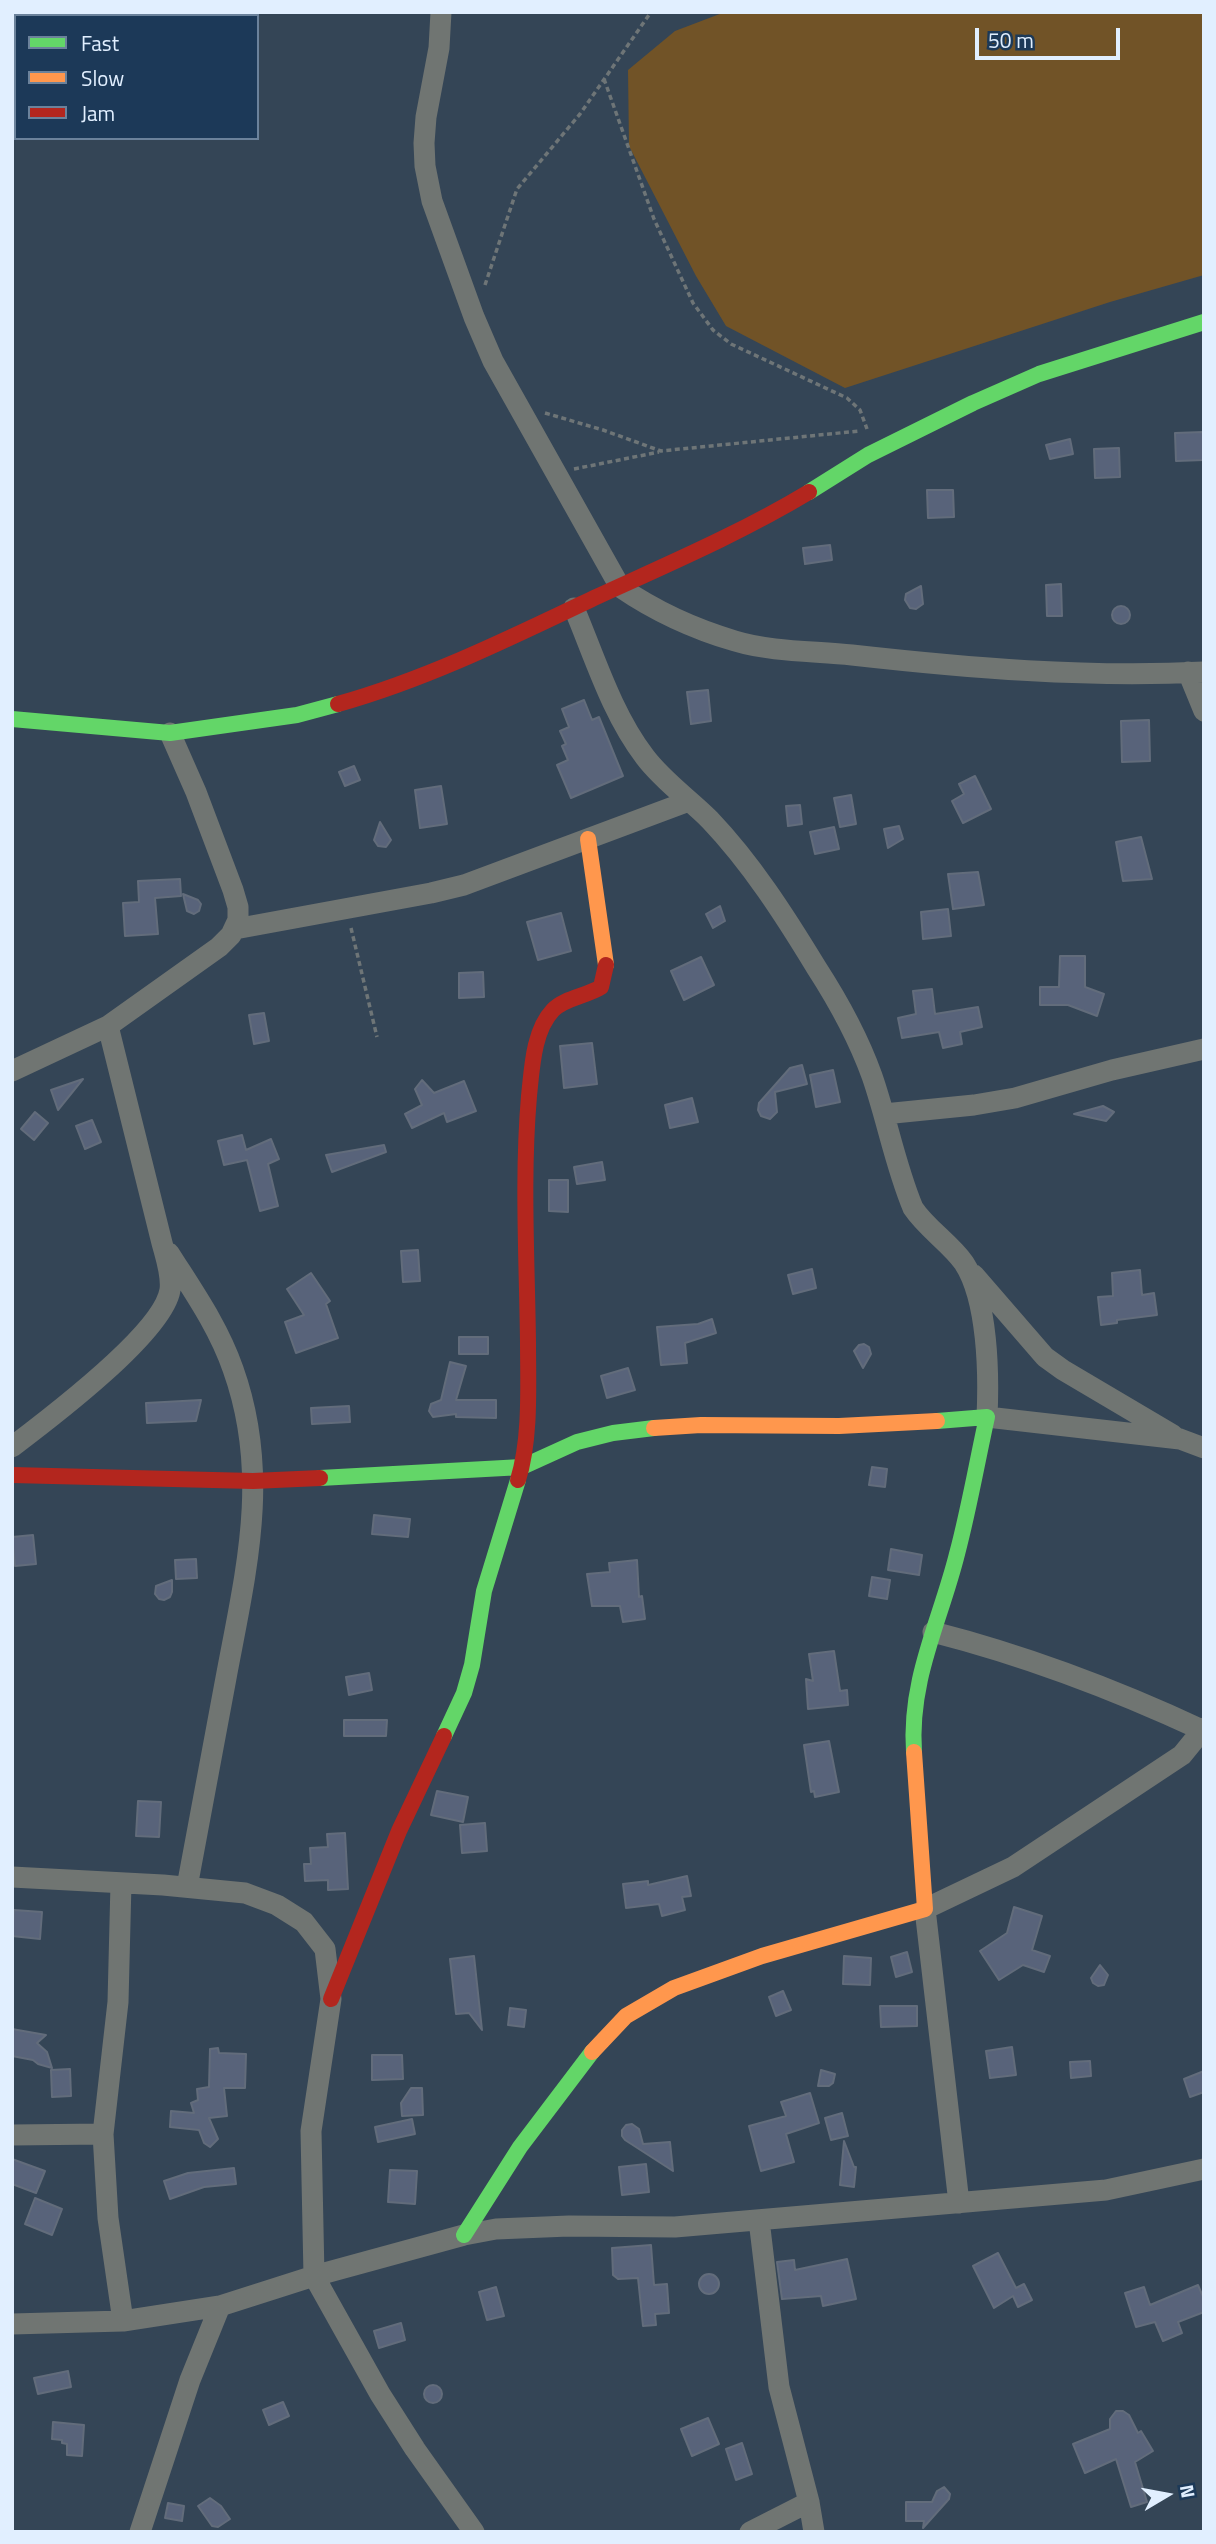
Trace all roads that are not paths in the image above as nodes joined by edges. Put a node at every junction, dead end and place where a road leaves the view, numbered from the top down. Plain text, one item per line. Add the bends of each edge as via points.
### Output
1 (441, 12) edge
2 (1204, 323) edge
3 (620, 587) junction
4 (574, 608) junction
5 (1196, 672) edge
6 (1204, 711) edge
7 (12, 719) edge
8 (170, 733) junction
9 (689, 801) junction
10 (588, 839) junction
11 (235, 929) junction
12 (108, 1026) junction
13 (1204, 1049) edge
14 (12, 1071) edge
15 (884, 1114) junction
16 (162, 1243) junction
17 (964, 1264) junction
18 (988, 1417) junction
19 (1180, 1440) junction
20 (12, 1447) edge
21 (1204, 1448) edge
22 (522, 1467) junction
23 (12, 1475) edge
24 (253, 1481) junction
25 (933, 1632) junction
26 (1203, 1734) edge
27 (12, 1877) edge
28 (121, 1884) junction
29 (187, 1887) junction
30 (925, 1909) junction
31 (331, 1999) junction
32 (103, 2134) junction
33 (12, 2136) edge
34 (1204, 2169) edge
35 (959, 2203) junction
36 (759, 2220) junction
37 (464, 2235) junction
38 (314, 2276) junction
39 (220, 2306) junction
40 (123, 2321) junction
41 (12, 2324) edge
42 (809, 2502) junction
43 (140, 2532) edge
44 (474, 2532) edge
45 (750, 2532) edge
46 (814, 2532) edge

1 - 3 street via 426,117 425,166 432,201 493,361
2 - 3 street via 1039,374 973,403
3 - 4 street
3 - 5 street via 646,605 738,642 956,667
4 - 8 street via 427,676 377,694 260,722
4 - 9 street via 628,731 656,771
5 - 6 street
7 - 8 street
8 - 11 street via 233,890 238,907
9 - 10 street
9 - 15 street via 748,867 816,967 854,1033
10 - 11 street via 464,885
10 - 22 street via 606,968 601,987 553,1010 541,1031 533,1065 526,1130 527,1395
11 - 12 street via 219,947
12 - 14 street
12 - 16 street
13 - 15 street via 1015,1098
15 - 17 street via 913,1208
16 - 20 street via 170,1289 164,1309 143,1336
16 - 24 street via 209,1315 231,1361 246,1413
17 - 18 street via 974,1286 985,1338
17 - 19 street via 1045,1357
18 - 19 street
18 - 22 street via 645,1429 584,1439
18 - 25 street via 957,1555
19 - 21 street
22 - 24 street
22 - 31 street via 484,1591 464,1693 399,1831
23 - 24 street
24 - 29 street via 253,1527
25 - 26 street via 1025,1657 1145,1704
25 - 30 street via 913,1716
26 - 30 street via 1182,1755 1013,1867
27 - 28 street
28 - 29 street
28 - 32 street via 118,2002
29 - 31 street via 245,1893 304,1922 324,1949
30 - 35 street
30 - 37 street via 674,1987 626,2016 588,2057 520,2147
31 - 38 street via 311,2131
32 - 33 street
32 - 40 street via 108,2218
34 - 35 street via 1106,2190
35 - 36 street
36 - 37 street via 643,2228 496,2229
36 - 42 street via 779,2386
37 - 38 street
38 - 39 street
38 - 44 street via 380,2394
39 - 40 street
39 - 43 street via 190,2380
40 - 41 street
42 - 45 street
42 - 46 street

